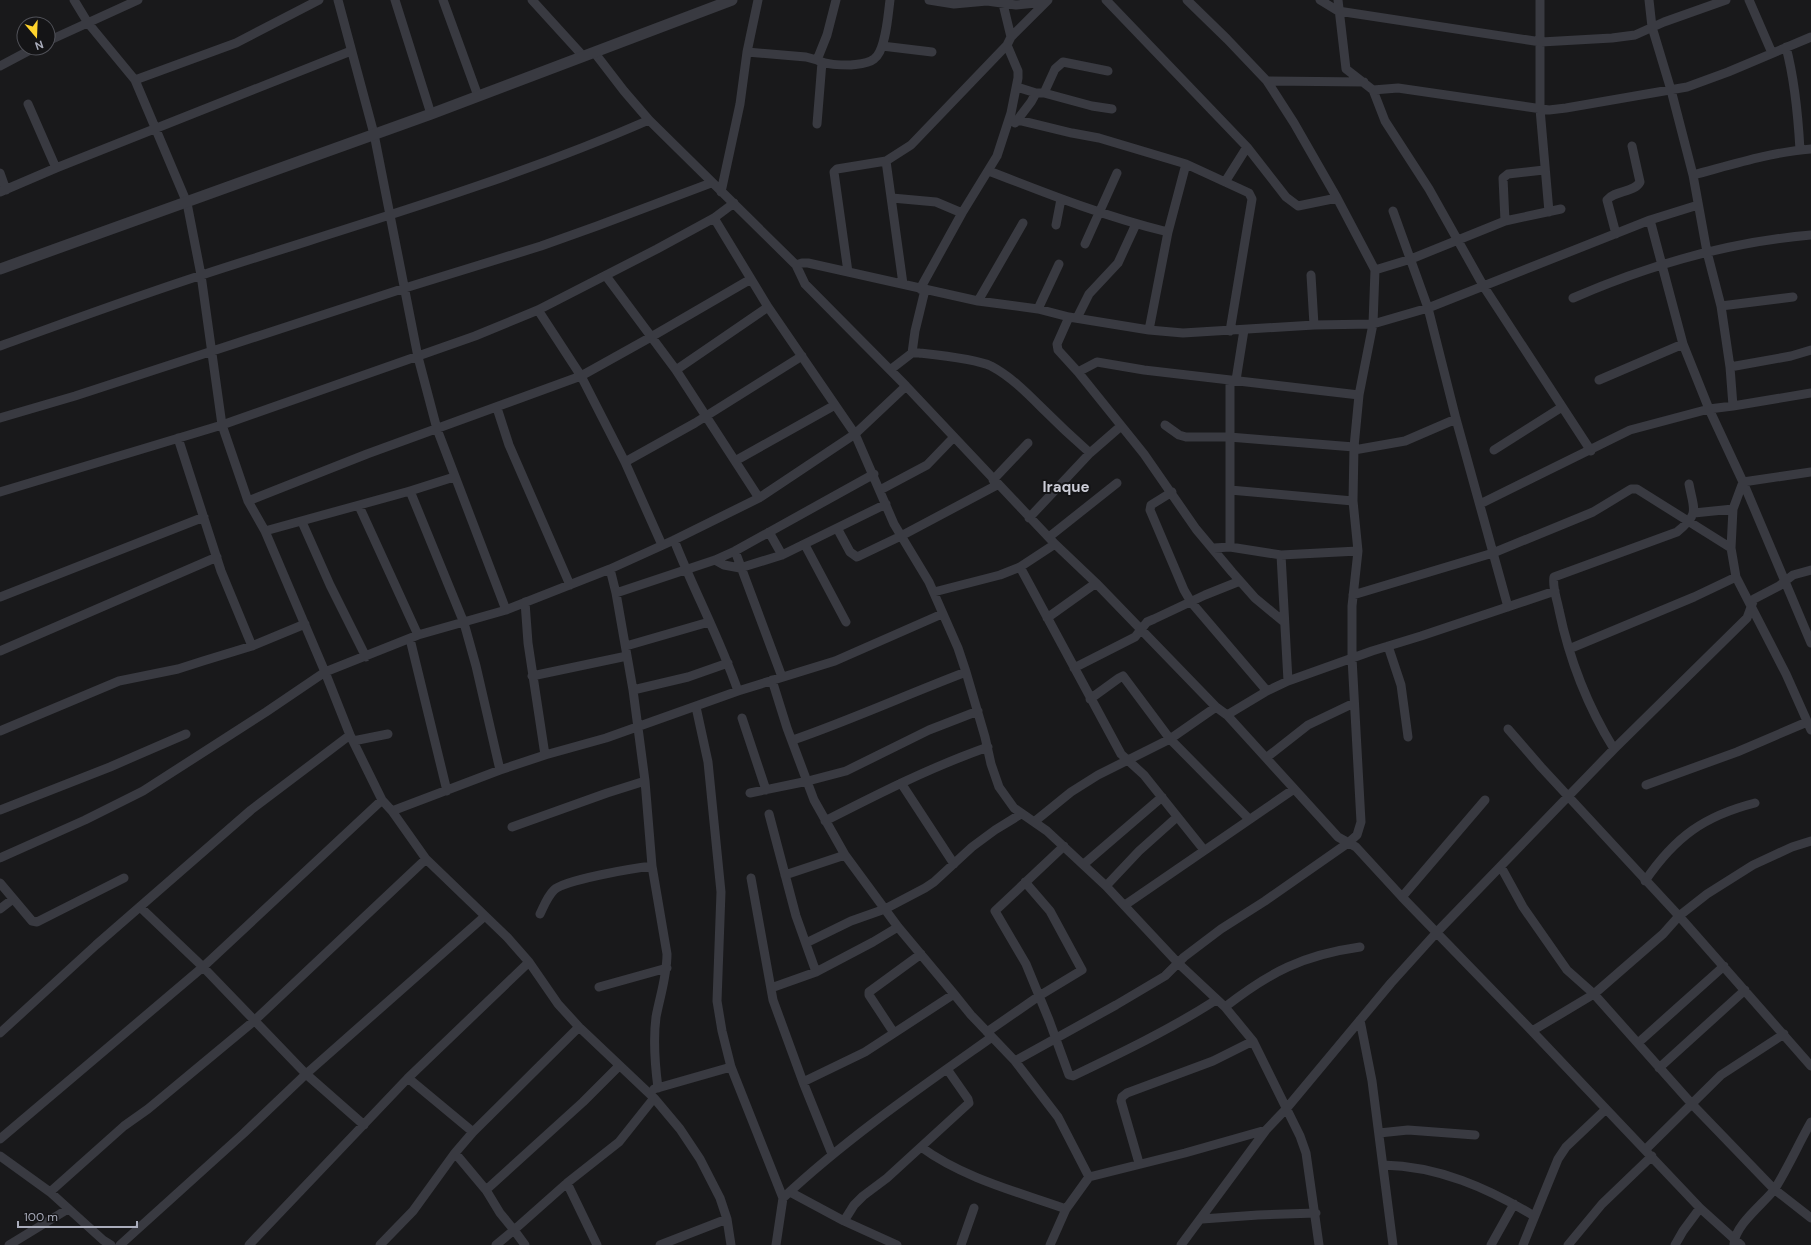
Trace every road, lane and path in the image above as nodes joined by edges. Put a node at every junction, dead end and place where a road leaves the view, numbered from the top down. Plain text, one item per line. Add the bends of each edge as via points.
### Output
1 (74, 0) edge
2 (138, 0) edge
3 (319, 0) edge
4 (338, 0) edge
5 (395, 0) edge
6 (443, 0) edge
7 (532, 0) edge
8 (732, 0) edge
9 (758, 0) edge
10 (836, 0) edge
11 (890, 0) edge
12 (929, 0) edge
13 (1106, 0) edge
14 (1187, 0) edge
15 (1320, 0) edge
16 (1338, 0) edge
17 (1540, 0) edge
18 (1649, 0) edge
19 (1726, 0) edge
20 (1749, 0) edge
21 (1047, 1) edge
22 (1002, 4) junction
23 (1338, 11) junction
24 (88, 23) junction
25 (1652, 27) junction
26 (56, 37) edge
27 (1811, 37) edge
28 (1009, 41) junction
29 (1541, 42) junction
30 (882, 46) junction
31 (1786, 47) junction
32 (351, 51) junction
33 (594, 52) junction
34 (747, 52) junction
35 (932, 52) dead end
36 (1772, 53) junction
37 (19, 56) edge
38 (583, 56) junction
39 (820, 61) junction
40 (0, 66) edge
41 (1108, 71) dead end
42 (134, 80) junction
43 (1267, 82) junction
44 (1364, 82) junction
45 (1017, 87) junction
46 (1373, 90) junction
47 (1671, 90) junction
48 (1040, 93) junction
49 (478, 96) junction
50 (28, 104) dead end
51 (1112, 109) dead end
52 (1540, 109) junction
53 (431, 114) junction
54 (649, 120) junction
55 (1018, 120) junction
56 (817, 124) dead end
57 (155, 129) junction
58 (374, 134) junction
59 (1004, 136) junction
60 (1632, 146) dead end
61 (1247, 147) junction
62 (1811, 149) edge
63 (1800, 150) junction
64 (886, 161) junction
65 (1186, 164) junction
66 (56, 168) junction
67 (1544, 170) junction
68 (988, 171) junction
69 (0, 173) edge
70 (1117, 174) dead end
71 (1693, 175) junction
72 (1225, 182) junction
73 (711, 183) junction
74 (3, 191) edge
75 (721, 192) junction
76 (892, 198) junction
77 (1337, 198) junction
78 (1061, 199) junction
79 (187, 203) junction
80 (734, 203) junction
81 (1698, 204) junction
82 (1561, 209) dead end
83 (1393, 211) dead end
84 (962, 212) junction
85 (1100, 212) junction
86 (1549, 212) junction
87 (390, 216) junction
88 (714, 218) junction
89 (1650, 220) junction
90 (1505, 221) junction
91 (1023, 223) dead end
92 (1136, 224) junction
93 (1056, 225) dead end
94 (1168, 232) junction
95 (1616, 234) junction
96 (1811, 235) edge
97 (1458, 240) junction
98 (1085, 244) dead end
99 (1707, 252) junction
100 (1411, 258) junction
101 (1059, 264) dead end
102 (796, 265) junction
103 (1662, 266) junction
104 (0, 269) edge
105 (1375, 270) junction
106 (848, 272) junction
107 (201, 275) junction
108 (1311, 275) dead end
109 (606, 276) junction
110 (751, 279) junction
111 (903, 284) junction
112 (1484, 287) junction
113 (406, 288) junction
114 (922, 290) junction
115 (1794, 297) dead end
116 (1573, 298) dead end
117 (978, 301) junction
118 (1721, 306) junction
119 (768, 307) junction
120 (1428, 308) junction
121 (1038, 309) junction
122 (538, 310) junction
123 (1073, 317) junction
124 (1373, 324) junction
125 (1314, 325) junction
126 (1149, 330) junction
127 (1244, 330) junction
128 (1230, 331) junction
129 (651, 337) junction
130 (1683, 344) junction
131 (0, 346) edge
132 (1811, 350) edge
133 (212, 351) junction
134 (912, 353) junction
135 (802, 356) junction
136 (418, 357) junction
137 (1730, 367) junction
138 (676, 370) junction
139 (890, 370) junction
140 (1078, 372) junction
141 (581, 376) junction
142 (1233, 380) junction
143 (1599, 380) dead end
144 (906, 386) junction
145 (1811, 394) edge
146 (1359, 396) junction
147 (835, 405) junction
148 (1733, 406) junction
149 (1562, 407) junction
150 (496, 408) junction
151 (1709, 409) junction
152 (706, 415) junction
153 (0, 418) edge
154 (1456, 419) junction
155 (222, 425) junction
156 (1165, 425) dead end
157 (1121, 426) junction
158 (437, 430) junction
159 (855, 434) junction
160 (954, 437) junction
161 (178, 438) junction
162 (1229, 438) junction
163 (1028, 443) dead end
164 (1354, 448) junction
165 (1494, 450) dead end
166 (1591, 451) junction
167 (1090, 453) junction
168 (735, 461) junction
169 (625, 462) junction
170 (1811, 472) edge
171 (874, 474) junction
172 (454, 477) junction
173 (995, 482) junction
174 (1743, 482) junction
175 (1117, 483) dead end
176 (1689, 484) dead end
177 (880, 490) junction
178 (1230, 490) junction
179 (410, 491) junction
180 (0, 492) edge
181 (1172, 492) junction
182 (759, 498) junction
183 (248, 501) junction
184 (1353, 501) junction
185 (886, 504) junction
186 (1480, 504) junction
187 (359, 506) junction
188 (1733, 509) junction
189 (204, 517) junction
190 (1692, 517) junction
191 (1029, 518) junction
192 (302, 522) junction
193 (837, 528) junction
194 (265, 531) junction
195 (769, 532) junction
196 (901, 536) junction
197 (674, 540) junction
198 (1052, 541) junction
199 (662, 545) junction
200 (805, 545) junction
201 (1230, 547) junction
202 (1214, 548) junction
203 (1731, 548) junction
204 (735, 551) junction
205 (1358, 552) junction
206 (1493, 553) junction
207 (782, 555) junction
208 (1280, 555) junction
209 (217, 557) junction
210 (715, 560) junction
211 (1020, 567) junction
212 (740, 568) junction
213 (610, 569) junction
214 (686, 570) junction
215 (1811, 570) edge
216 (1736, 577) junction
217 (1785, 580) junction
218 (1240, 581) junction
219 (1096, 583) junction
220 (570, 584) junction
221 (1555, 591) junction
222 (934, 592) junction
223 (616, 593) junction
224 (1353, 595) junction
225 (0, 597) edge
226 (525, 602) junction
227 (1191, 602) junction
228 (1751, 604) junction
229 (1508, 607) junction
230 (506, 610) junction
231 (942, 614) junction
232 (1047, 618) junction
233 (709, 622) junction
234 (846, 622) dead end
235 (1284, 622) junction
236 (464, 623) junction
237 (305, 624) junction
238 (1141, 630) junction
239 (414, 637) junction
240 (1811, 643) edge
241 (252, 646) junction
242 (1388, 646) junction
243 (1569, 648) junction
244 (0, 651) edge
245 (626, 651) junction
246 (366, 657) junction
247 (1352, 658) junction
248 (728, 663) junction
249 (1074, 668) junction
250 (325, 672) junction
251 (966, 672) junction
252 (532, 676) junction
253 (782, 677) junction
254 (772, 680) junction
255 (1288, 681) junction
256 (633, 690) junction
257 (738, 691) junction
258 (1268, 691) junction
259 (1090, 698) junction
260 (1354, 703) junction
261 (696, 707) junction
262 (1216, 707) junction
263 (978, 711) junction
264 (1227, 715) junction
265 (742, 718) dead end
266 (1809, 726) edge
267 (638, 728) junction
268 (1508, 729) dead end
269 (0, 731) edge
270 (186, 734) dead end
271 (388, 734) dead end
272 (1408, 737) dead end
273 (352, 738) junction
274 (1170, 739) junction
275 (793, 740) junction
276 (988, 747) junction
277 (1614, 749) junction
278 (545, 755) junction
279 (1266, 758) junction
280 (1129, 760) junction
281 (500, 770) junction
282 (645, 781) junction
283 (808, 782) junction
284 (901, 783) junction
285 (1646, 785) dead end
286 (1294, 789) junction
287 (766, 790) junction
288 (447, 791) junction
289 (750, 793) dead end
290 (1568, 796) junction
291 (1162, 797) junction
292 (382, 800) junction
293 (1485, 800) dead end
294 (1756, 803) dead end
295 (0, 810) edge
296 (392, 811) junction
297 (769, 814) dead end
298 (1020, 814) junction
299 (1178, 817) junction
300 (1249, 819) junction
301 (824, 821) junction
302 (1034, 822) junction
303 (512, 826) dead end
304 (1811, 841) edge
305 (1348, 843) junction
306 (1064, 846) junction
307 (1204, 850) junction
308 (845, 855) junction
309 (0, 858) edge
310 (426, 859) junction
311 (954, 864) junction
312 (1084, 864) junction
313 (652, 866) junction
314 (1501, 866) junction
315 (785, 875) junction
316 (124, 878) dead end
317 (751, 878) dead end
318 (1645, 881) junction
319 (1025, 882) junction
320 (0, 883) edge
321 (1106, 886) junction
322 (1402, 897) junction
323 (13, 899) junction
324 (1125, 905) junction
325 (140, 907) junction
326 (0, 909) edge
327 (885, 909) junction
328 (540, 914) dead end
329 (485, 916) junction
330 (1679, 916) junction
331 (898, 927) junction
332 (1437, 932) junction
333 (806, 943) junction
334 (1360, 947) dead end
335 (921, 954) junction
336 (529, 962) junction
337 (1178, 963) junction
338 (1724, 966) junction
339 (203, 967) junction
340 (667, 968) junction
341 (816, 972) junction
342 (599, 987) dead end
343 (771, 988) junction
344 (1744, 990) junction
345 (954, 994) junction
346 (1594, 994) junction
347 (1039, 996) junction
348 (1216, 1000) junction
349 (1224, 1007) junction
350 (1360, 1020) junction
351 (254, 1021) junction
352 (579, 1027) junction
353 (1532, 1031) junction
354 (0, 1033) edge
355 (894, 1033) junction
356 (989, 1034) junction
357 (1784, 1034) junction
358 (1055, 1039) junction
359 (1253, 1042) junction
360 (1638, 1043) junction
361 (1015, 1061) junction
362 (619, 1066) junction
363 (1811, 1066) edge
364 (731, 1067) junction
365 (1660, 1068) junction
366 (948, 1069) junction
367 (306, 1074) junction
368 (408, 1078) junction
369 (803, 1082) junction
370 (658, 1088) junction
371 (645, 1091) junction
372 (654, 1098) junction
373 (1691, 1103) junction
374 (1286, 1109) junction
375 (1606, 1109) junction
376 (1811, 1122) edge
377 (364, 1125) junction
378 (1266, 1130) junction
379 (473, 1132) junction
380 (1379, 1133) junction
381 (1475, 1135) dead end
382 (0, 1139) edge
383 (921, 1146) junction
384 (455, 1153) junction
385 (1649, 1153) junction
386 (832, 1154) junction
387 (1, 1158) edge
388 (1139, 1164) junction
389 (1383, 1165) junction
390 (1089, 1177) junction
391 (567, 1183) junction
392 (1774, 1189) junction
393 (486, 1190) junction
394 (50, 1192) junction
395 (790, 1192) junction
396 (783, 1198) junction
397 (1514, 1204) junction
398 (974, 1208) dead end
399 (1700, 1208) junction
400 (68, 1209) junction
401 (1066, 1209) junction
402 (1316, 1213) junction
403 (1534, 1216) junction
404 (1811, 1218) edge
405 (727, 1219) junction
406 (1202, 1219) junction
407 (844, 1221) junction
408 (514, 1230) junction
409 (1734, 1241) edge
410 (103, 1243) edge
411 (9, 1245) edge
412 (120, 1245) edge
413 (249, 1245) edge
414 (380, 1245) edge
415 (496, 1245) edge
416 (525, 1245) edge
417 (597, 1245) edge
418 (660, 1245) edge
419 (731, 1245) edge
420 (776, 1245) edge
421 (897, 1245) edge
422 (961, 1245) edge
423 (1050, 1245) edge
424 (1181, 1245) edge
425 (1320, 1245) edge
426 (1393, 1245) edge
427 (1490, 1245) edge
428 (1523, 1245) edge
429 (1568, 1245) edge
430 (1675, 1245) edge
431 (1741, 1245) edge

1 - 24 street
2 - 24 street
3 - 42 street via 236,43
4 - 32 street
5 - 53 street
6 - 49 street
7 - 38 street
8 - 33 street
9 - 34 street
10 - 39 street
11 - 30 street
12 - 22 street via 954,4 987,1
13 - 61 street
14 - 43 street
15 - 23 street
16 - 23 street
17 - 29 street
18 - 25 street
19 - 25 street
20 - 36 street
21 - 22 street
21 - 28 street
22 - 28 street
23 - 29 street
23 - 44 street via 1346,69
24 - 26 street
24 - 42 street
25 - 29 street via 1612,38
25 - 47 street
27 - 31 street
28 - 45 street via 1018,71
28 - 64 street via 911,145
29 - 52 street
30 - 35 street
30 - 39 street via 878,56 870,62 841,65
31 - 36 street
31 - 63 street via 1797,100
32 - 57 street
32 - 58 street
33 - 38 street
33 - 54 street
34 - 39 street via 806,57
34 - 75 street via 740,104
36 - 47 street via 1728,72
37 - 40 street
38 - 49 street
39 - 56 street
41 - 48 street via 1063,62 1055,69
42 - 57 street
43 - 44 street
43 - 77 street
44 - 46 street
45 - 48 street
45 - 59 street
46 - 52 street via 1398,88
46 - 97 street via 1391,132
47 - 52 street via 1566,108
47 - 71 street
48 - 51 street
48 - 55 street
49 - 53 street
50 - 66 street
52 - 67 street
53 - 58 street
54 - 73 street
54 - 87 street via 589,146
55 - 59 street
55 - 65 street via 1099,138
57 - 66 street
57 - 79 street
58 - 79 street
58 - 87 street
59 - 68 street
60 - 95 street via 1640,182 1637,186 1607,200
61 - 72 street
61 - 77 street via 1294,204 1303,206
62 - 63 street
63 - 71 street
64 - 76 street
64 - 106 street via 837,169 834,172
65 - 72 street
65 - 94 street
66 - 74 street
67 - 86 street
67 - 90 street via 1508,174 1503,178
68 - 78 street
68 - 84 street
69 - 74 street
70 - 85 street
71 - 81 street
72 - 128 street via 1249,193 1252,198
73 - 75 street
73 - 113 street via 555,241
75 - 80 street
76 - 84 street via 936,202
76 - 111 street
77 - 105 street
78 - 85 street
78 - 93 street
79 - 104 street
79 - 107 street
80 - 88 street
80 - 102 street
81 - 89 street
81 - 99 street
82 - 86 street
83 - 100 street
84 - 114 street
85 - 92 street
85 - 98 street
86 - 90 street
87 - 107 street
87 - 113 street
88 - 109 street
88 - 110 street
89 - 95 street
89 - 103 street
90 - 97 street
91 - 117 street
92 - 94 street
92 - 123 street via 1118,263 1089,294
94 - 126 street
95 - 112 street
96 - 99 street via 1745,243
97 - 100 street
97 - 112 street
99 - 103 street
99 - 118 street
100 - 105 street
100 - 120 street
101 - 121 street
102 - 106 street via 808,263
102 - 139 street via 805,284
103 - 116 street
103 - 130 street
105 - 124 street
106 - 111 street
107 - 131 street
107 - 133 street
108 - 125 street
109 - 122 street
109 - 129 street
110 - 119 street
110 - 129 street
111 - 114 street
112 - 120 street
112 - 149 street
113 - 133 street
113 - 136 street
114 - 117 street
114 - 134 street
115 - 118 street
117 - 121 street
118 - 137 street
119 - 135 street
119 - 138 street
120 - 124 street
120 - 154 street
121 - 123 street
122 - 136 street
122 - 141 street
123 - 126 street
123 - 140 street via 1057,347
124 - 125 street
124 - 146 street
125 - 127 street
126 - 128 street via 1183,333
127 - 128 street
127 - 142 street
129 - 138 street
129 - 141 street
130 - 143 street
130 - 151 street
132 - 137 street
133 - 153 street
133 - 155 street
134 - 139 street
134 - 167 street via 973,361 990,366 1006,375
135 - 147 street
135 - 152 street
136 - 155 street
136 - 158 street
137 - 148 street
138 - 152 street
139 - 144 street
140 - 142 street via 1097,362
140 - 157 street
141 - 150 street
141 - 169 street
142 - 146 street
142 - 162 street
144 - 159 street
144 - 160 street
145 - 148 street
146 - 164 street
147 - 159 street
147 - 168 street
148 - 151 street
149 - 165 street
149 - 166 street
150 - 158 street
150 - 220 street via 509,445
151 - 166 street via 1630,430
151 - 174 street
152 - 168 street
152 - 169 street
154 - 164 street via 1405,442
154 - 186 street
155 - 161 street
155 - 183 street
156 - 162 street via 1181,436
157 - 167 street
157 - 181 street
158 - 172 street
158 - 183 street via 367,454
159 - 171 street
159 - 182 street
160 - 173 street
160 - 177 street via 928,465
161 - 180 street
161 - 189 street
162 - 164 street
162 - 178 street
163 - 173 street
164 - 184 street
166 - 186 street
167 - 191 street
168 - 182 street
169 - 199 street
170 - 174 street
171 - 177 street
171 - 195 street
172 - 179 street
172 - 230 street
173 - 191 street
173 - 196 street
174 - 188 street
174 - 217 street
175 - 198 street
176 - 190 street
177 - 185 street
178 - 184 street
178 - 201 street
179 - 187 street
179 - 236 street
181 - 202 street via 1196,529
181 - 227 street via 1151,505 1150,510
182 - 197 street
183 - 194 street
184 - 205 street
185 - 193 street
185 - 196 street
186 - 206 street
187 - 192 street
187 - 239 street
188 - 190 street
188 - 203 street
189 - 209 street
189 - 225 street
190 - 203 street
190 - 206 street via 1637,489 1631,489 1593,512
190 - 221 street via 1677,532 1554,577
191 - 198 street
192 - 194 street
192 - 246 street
193 - 196 street via 850,552 855,556
193 - 200 street
194 - 237 street
195 - 204 street
195 - 207 street
196 - 222 street
197 - 199 street
197 - 214 street
198 - 211 street
198 - 219 street
199 - 213 street
200 - 207 street
200 - 234 street
201 - 202 street
201 - 208 street
202 - 218 street
203 - 216 street
204 - 210 street
204 - 212 street
205 - 208 street
205 - 224 street
206 - 224 street
206 - 229 street
207 - 212 street
208 - 235 street
209 - 241 street
209 - 244 street
210 - 212 street via 724,565
210 - 214 street
211 - 222 street via 1000,575
211 - 232 street
212 - 253 street
213 - 220 street
213 - 223 street
214 - 223 street
214 - 233 street
215 - 217 street
216 - 228 street
216 - 243 street
217 - 228 street
217 - 240 street
218 - 227 street
218 - 235 street via 1255,598
219 - 232 street
219 - 238 street
220 - 226 street
221 - 229 street
221 - 243 street
222 - 231 street
223 - 245 street
224 - 247 street
226 - 230 street
226 - 252 street
227 - 238 street via 1148,622
227 - 258 street
228 - 266 street
228 - 277 street via 1747,618
229 - 242 street
230 - 236 street
231 - 251 street
231 - 253 street via 835,661
232 - 249 street
233 - 245 street
233 - 248 street
235 - 255 street
236 - 239 street
236 - 281 street
237 - 241 street
237 - 250 street
238 - 249 street via 1135,637
238 - 262 street
239 - 246 street
239 - 288 street
241 - 269 street via 178,669 119,681
242 - 247 street
242 - 272 street via 1401,685
243 - 277 street via 1593,712
245 - 252 street
245 - 256 street
246 - 250 street
247 - 255 street
247 - 260 street
248 - 256 street via 688,677
248 - 257 street
249 - 259 street
250 - 273 street
250 - 309 street via 148,788
251 - 263 street
251 - 275 street
252 - 278 street
253 - 254 street
254 - 257 street
254 - 275 street
255 - 258 street
256 - 267 street
257 - 261 street
258 - 264 street
259 - 274 street via 1123,676
259 - 280 street via 1121,754
260 - 279 street via 1308,725
260 - 305 street via 1361,822 1357,835
261 - 267 street
261 - 364 street via 708,762 716,829 721,892 717,1001
262 - 264 street
262 - 274 street
263 - 276 street
263 - 283 street via 929,730 846,771
264 - 279 street
265 - 287 street
266 - 285 street
267 - 278 street
267 - 282 street
268 - 290 street
270 - 295 street
271 - 273 street
273 - 292 street
273 - 325 street via 251,810
274 - 280 street
274 - 300 street
275 - 283 street
276 - 284 street
276 - 298 street via 999,787
277 - 290 street
278 - 281 street
279 - 286 street
280 - 291 street
280 - 302 street via 1098,775
281 - 288 street
282 - 303 street
282 - 313 street
283 - 287 street
283 - 301 street
284 - 301 street
284 - 311 street
286 - 300 street
286 - 305 street via 1338,837
287 - 289 street
288 - 296 street
290 - 314 street
290 - 318 street
291 - 299 street
291 - 312 street
292 - 296 street
292 - 339 street
293 - 322 street
294 - 318 street via 1714,816 1691,830 1669,849
296 - 310 street
297 - 315 street
298 - 302 street
298 - 311 street via 972,846
299 - 307 street
299 - 321 street via 1139,851
300 - 307 street
301 - 308 street
302 - 306 street
304 - 330 street via 1753,865 1707,894
305 - 322 street via 1356,847
305 - 337 street via 1221,929
306 - 312 street
306 - 319 street
307 - 324 street
308 - 315 street
308 - 327 street
310 - 329 street
310 - 351 street
311 - 327 street via 925,888
312 - 321 street
313 - 328 street via 564,884 554,889
313 - 340 street via 667,954
314 - 332 street
314 - 346 street via 1523,906 1567,970
315 - 333 street
316 - 323 street via 37,922 32,921
317 - 343 street
318 - 330 street
319 - 347 street via 995,910 1026,964
319 - 347 street via 1050,911 1082,968
320 - 323 street
321 - 324 street
322 - 332 street
323 - 326 street
324 - 337 street
325 - 339 street
325 - 354 street
327 - 331 street
327 - 333 street via 852,921
329 - 336 street
329 - 367 street
330 - 338 street
330 - 346 street via 1663,934
331 - 335 street
331 - 341 street
332 - 350 street
332 - 353 street
333 - 341 street
334 - 349 street via 1331,951 1288,966
335 - 345 street
335 - 355 street via 869,992
336 - 352 street via 558,1004
336 - 368 street
337 - 348 street
337 - 358 street via 1165,976
338 - 344 street
338 - 360 street
339 - 351 street
339 - 382 street
340 - 342 street
340 - 370 street via 656,1018
341 - 343 street
343 - 369 street
344 - 357 street
344 - 365 street
345 - 355 street
345 - 356 street
346 - 353 street
346 - 360 street
347 - 356 street
347 - 358 street
348 - 349 street
348 - 358 street via 1073,1076 1069,1075
349 - 359 street
350 - 374 street
350 - 380 street
351 - 367 street
351 - 394 street via 124,1126
352 - 362 street
352 - 379 street
353 - 375 street
355 - 369 street via 865,1052
356 - 361 street
356 - 366 street
357 - 363 street
357 - 373 street via 1721,1075
358 - 361 street
359 - 374 street
359 - 388 street via 1213,1061 1122,1097
360 - 365 street
361 - 390 street via 1058,1117
362 - 371 street
362 - 393 street
364 - 370 street
364 - 396 street
365 - 373 street
366 - 383 street via 968,1103
366 - 386 street
367 - 377 street
367 - 412 street
368 - 377 street
368 - 379 street
369 - 386 street
370 - 371 street
371 - 372 street
372 - 391 street via 619,1142
372 - 405 street via 700,1158 720,1198
373 - 385 street
373 - 392 street
374 - 378 street
374 - 402 street via 1306,1153
375 - 385 street
375 - 403 street via 1566,1147 1558,1159
376 - 392 street
377 - 413 street
378 - 388 street
378 - 406 street
379 - 384 street
380 - 381 street via 1408,1130
380 - 389 street
383 - 401 street via 948,1164
383 - 407 street via 887,1178 863,1196
384 - 393 street
384 - 414 street via 413,1211
385 - 399 street
385 - 429 street
386 - 395 street
387 - 394 street
388 - 390 street
389 - 397 street via 1447,1175 1494,1193
389 - 426 street
390 - 401 street
391 - 408 street
391 - 417 street
392 - 404 street
392 - 409 street via 1740,1228
393 - 408 street
394 - 400 street
395 - 396 street
395 - 407 street
396 - 420 street
397 - 403 street
397 - 427 street
398 - 422 street
399 - 409 street
399 - 430 street
400 - 410 street
400 - 411 street
401 - 423 street
402 - 406 street
402 - 425 street
403 - 428 street
405 - 418 street
405 - 419 street
406 - 424 street
407 - 421 street
408 - 415 street
408 - 416 street
409 - 431 street

